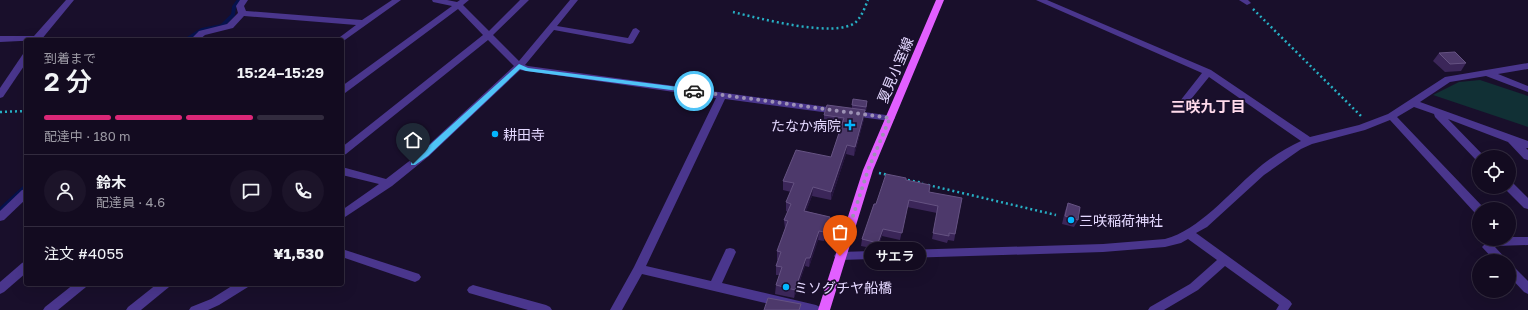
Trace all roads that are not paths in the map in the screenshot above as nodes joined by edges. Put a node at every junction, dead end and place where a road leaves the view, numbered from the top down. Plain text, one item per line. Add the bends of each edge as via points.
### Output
1 (70, 0) edge
2 (244, 0) edge
3 (397, 0) edge
4 (436, 0) edge
5 (525, 0) edge
6 (574, 0) edge
7 (940, 0) edge
8 (1040, 0) edge
9 (462, 3) edge
10 (242, 13) junction
11 (364, 24) junction
12 (551, 28) junction
13 (636, 31) dead end
14 (488, 36) junction
15 (38, 38) edge
16 (196, 38) edge
17 (343, 38) edge
18 (0, 40) edge
19 (24, 40) edge
20 (24, 59) edge
21 (519, 66) junction
22 (1528, 66) edge
23 (1208, 72) junction
24 (1487, 73) junction
25 (1528, 89) edge
26 (344, 91) edge
27 (0, 95) edge
28 (722, 95) junction
29 (1413, 103) junction
30 (1176, 112) dead end
31 (1435, 112) junction
32 (1391, 116) junction
33 (890, 118) junction
34 (1510, 138) junction
35 (1309, 141) junction
36 (1528, 144) edge
37 (344, 150) edge
38 (1473, 150) edge
39 (1528, 156) edge
40 (344, 172) edge
41 (388, 183) junction
42 (1516, 193) edge
43 (24, 195) edge
44 (1472, 203) edge
45 (1528, 205) edge
46 (344, 214) edge
47 (0, 217) edge
48 (1188, 233) junction
49 (1516, 240) edge
50 (1528, 241) edge
51 (1489, 246) edge
52 (730, 252) dead end
53 (344, 254) edge
54 (1495, 254) edge
55 (840, 256) junction
56 (1224, 260) junction
57 (24, 268) edge
58 (638, 269) junction
59 (1516, 276) edge
60 (415, 277) dead end
61 (79, 286) edge
62 (162, 286) edge
63 (241, 286) edge
64 (715, 286) junction
65 (0, 289) edge
66 (1528, 289) edge
67 (474, 290) dead end
68 (49, 310) edge
69 (132, 310) edge
70 (195, 310) edge
71 (546, 310) edge
72 (616, 310) edge
73 (816, 310) edge
74 (824, 310) edge
75 (1154, 310) edge
76 (1282, 310) edge

1 - 15 street
2 - 10 street via 240,6
3 - 11 street
4 - 9 street
5 - 14 street
6 - 12 street
7 - 33 main road, 夏見小室線
8 - 23 street
9 - 14 street
9 - 26 street
10 - 11 street
10 - 16 street via 230,26 202,33
11 - 17 street
12 - 13 street via 630,41
12 - 21 street
14 - 21 street
14 - 37 street
18 - 19 street
20 - 27 street
21 - 28 street
21 - 41 street via 425,154
22 - 24 street
23 - 30 street
23 - 35 street
24 - 25 street
24 - 29 street via 1448,79
28 - 33 street
28 - 58 street
29 - 31 street
29 - 32 street
31 - 34 street
31 - 38 street
32 - 35 street via 1369,125
32 - 44 street
33 - 55 main road, 夏見小室線 via 868,170
34 - 36 street
34 - 39 street
35 - 48 street via 1260,172 1203,224
40 - 41 street
41 - 46 street
42 - 45 street
43 - 47 street
48 - 55 street via 1177,240 1145,245
48 - 56 street
49 - 50 street
51 - 54 street
52 - 64 street
53 - 60 street
55 - 74 main road, 夏見小室線
56 - 75 street via 1194,287
56 - 76 street via 1286,304
57 - 65 street
58 - 64 street
58 - 72 street
59 - 66 street
61 - 68 street
62 - 69 street
63 - 70 street via 215,302
64 - 73 street
67 - 71 street

